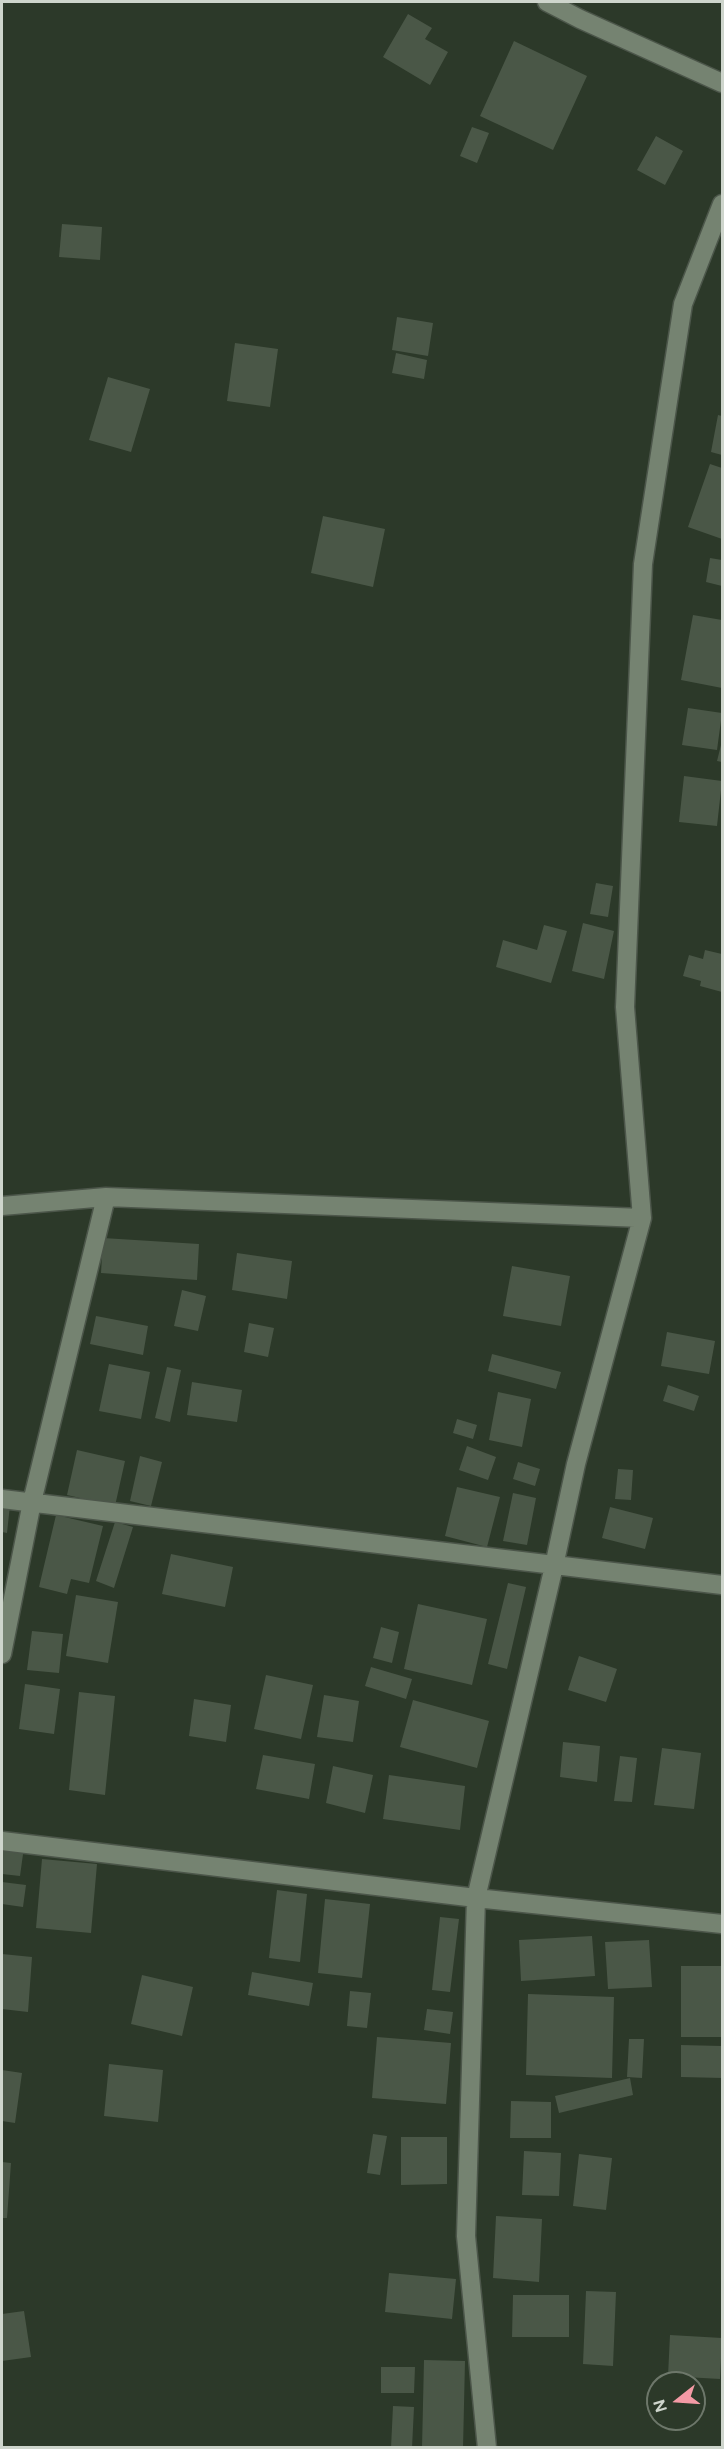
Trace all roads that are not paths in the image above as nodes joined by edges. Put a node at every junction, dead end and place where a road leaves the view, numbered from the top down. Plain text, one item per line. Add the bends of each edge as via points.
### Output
1 (547, 2) edge
2 (723, 83) edge
3 (723, 204) edge
4 (106, 1197) junction
5 (2, 1206) edge
6 (642, 1218) junction
7 (2, 1499) edge
8 (32, 1502) junction
9 (554, 1566) junction
10 (723, 1585) edge
11 (2, 1654) edge
12 (2, 1841) edge
13 (476, 1898) junction
14 (723, 1924) edge
15 (487, 2448) edge

1 - 2 street
3 - 6 street via 683,304 643,564 625,1007
4 - 5 street
4 - 6 street
4 - 8 street
6 - 9 street via 576,1464
7 - 8 street
8 - 9 street
8 - 11 street
9 - 10 street
9 - 13 street
12 - 13 street
13 - 14 street
13 - 15 street via 466,2236

